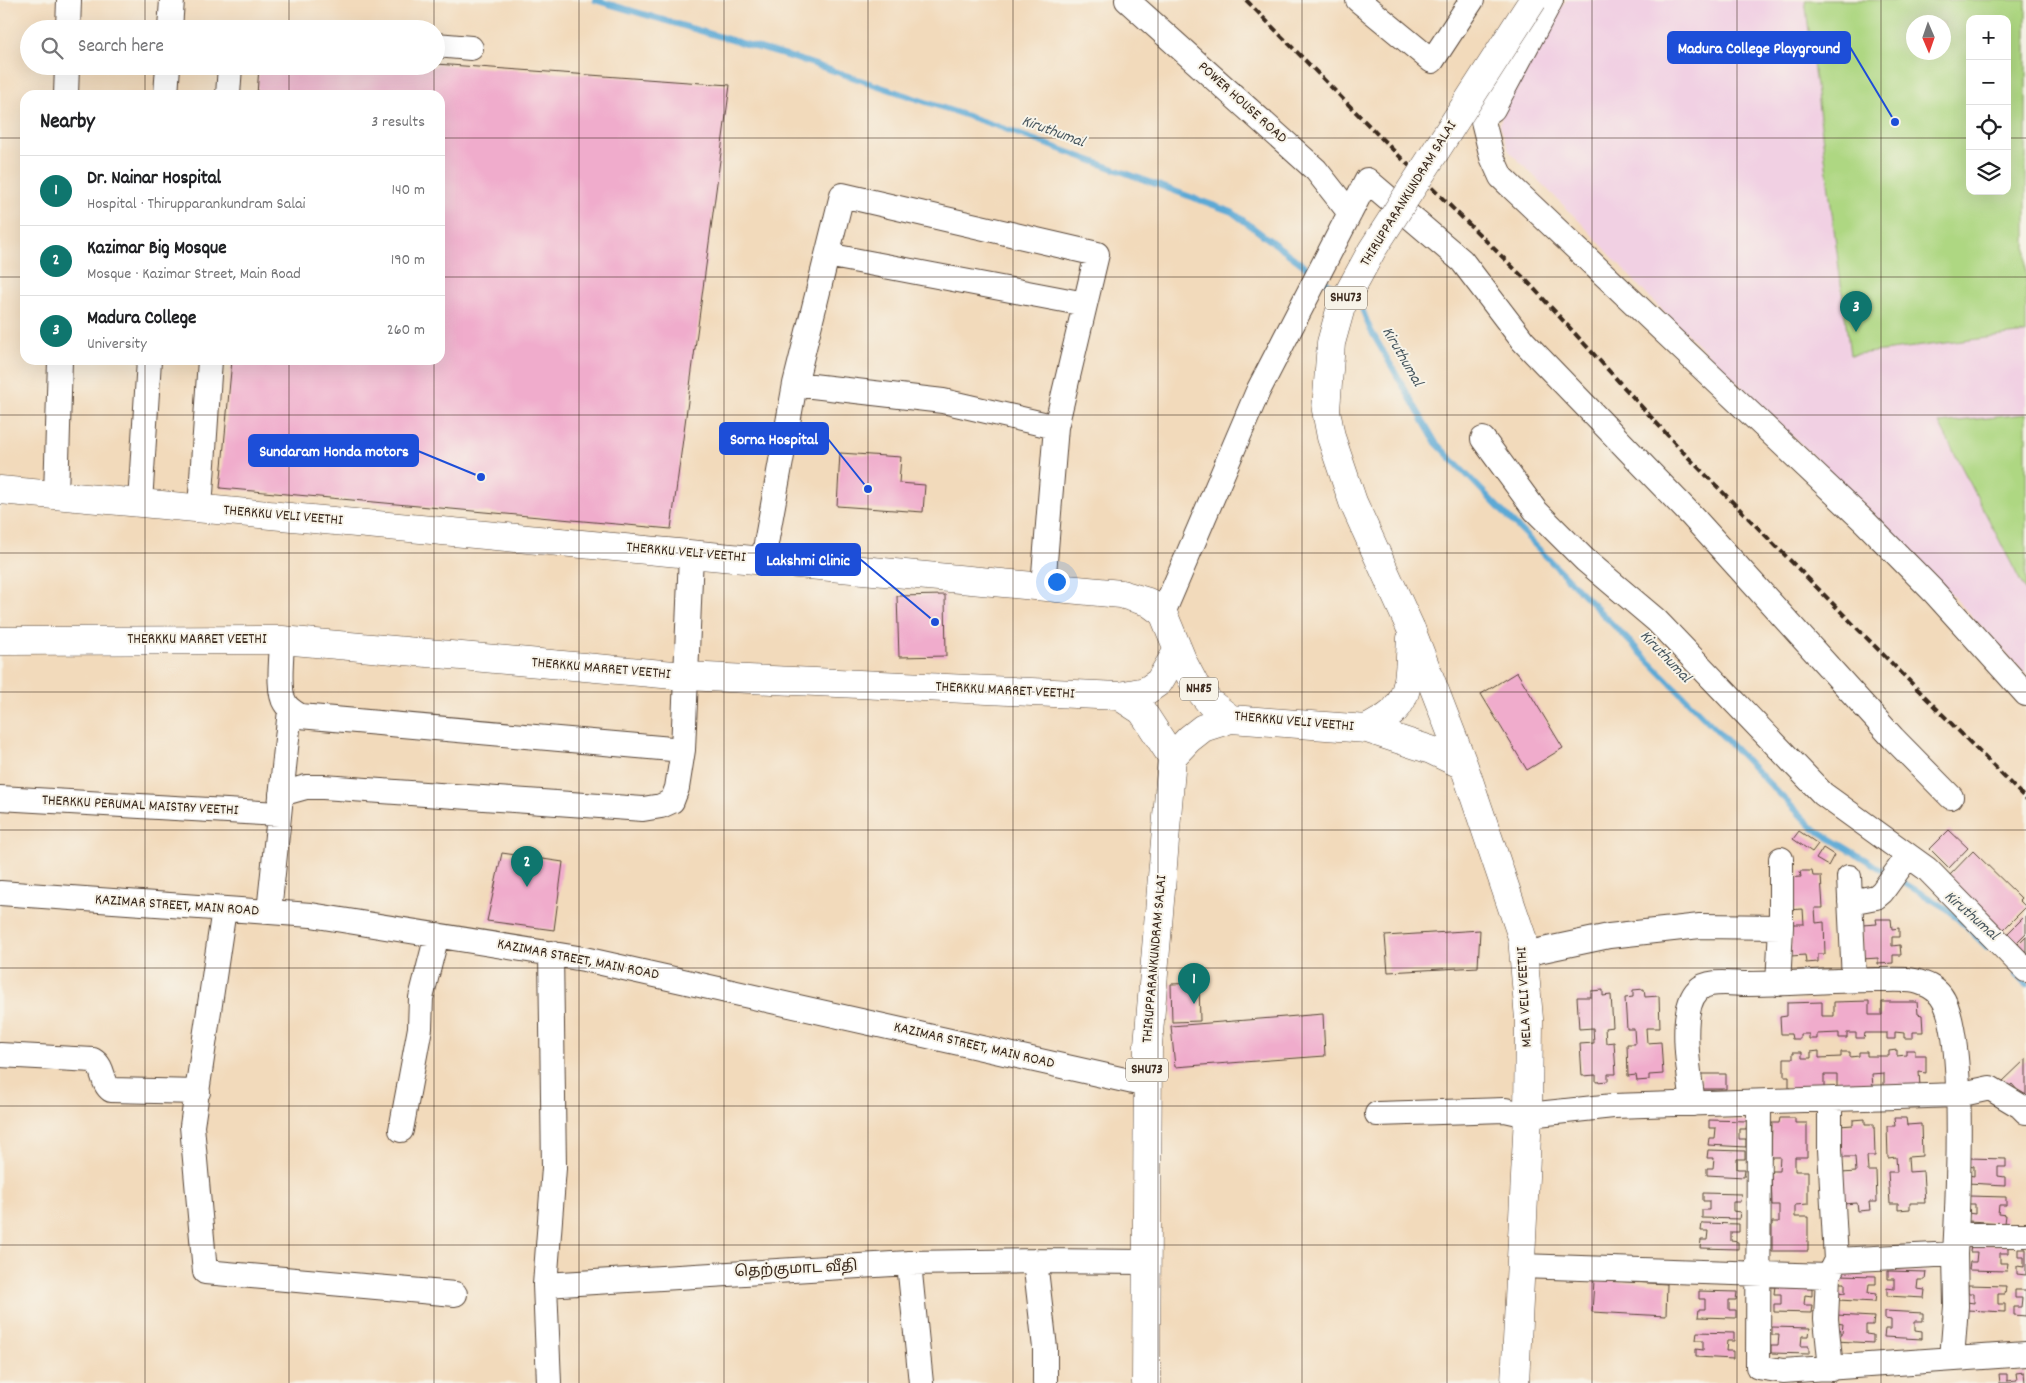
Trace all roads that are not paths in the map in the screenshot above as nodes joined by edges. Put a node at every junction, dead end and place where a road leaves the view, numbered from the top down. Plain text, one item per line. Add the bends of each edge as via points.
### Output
1 (68, 0) edge
2 (172, 0) edge
3 (1127, 0) edge
4 (1358, 0) edge
5 (1472, 0) edge
6 (1533, 0) edge
7 (1551, 0) edge
8 (68, 20) edge
9 (171, 20) edge
10 (445, 46) edge
11 (471, 48) dead end
12 (67, 75) edge
13 (167, 75) edge
14 (229, 75) edge
15 (66, 90) edge
16 (166, 90) edge
17 (228, 90) edge
18 (1350, 213) junction
19 (827, 255) junction
20 (1085, 304) junction
21 (60, 365) edge
22 (149, 365) edge
23 (210, 365) edge
24 (795, 384) junction
25 (1056, 427) junction
26 (1483, 439) dead end
27 (0, 490) edge
28 (56, 495) junction
29 (140, 503) junction
30 (200, 508) junction
31 (691, 554) junction
32 (762, 560) junction
33 (1043, 586) junction
34 (1163, 613) junction
35 (1412, 629) junction
36 (282, 640) junction
37 (0, 641) edge
38 (1178, 650) junction
39 (685, 676) junction
40 (2026, 694) edge
41 (1119, 696) junction
42 (290, 710) junction
43 (1231, 719) junction
44 (1367, 729) junction
45 (683, 750) junction
46 (1172, 757) junction
47 (1464, 766) junction
48 (1951, 797) dead end
49 (0, 798) edge
50 (280, 804) junction
51 (1908, 856) junction
52 (1780, 859) dead end
53 (1849, 878) dead end
54 (0, 893) edge
55 (1850, 902) junction
56 (224, 909) junction
57 (269, 912) junction
58 (1781, 927) junction
59 (437, 935) junction
60 (551, 954) junction
61 (1524, 954) junction
62 (2026, 970) edge
63 (1854, 980) junction
64 (1778, 984) junction
65 (0, 1055) edge
66 (1147, 1085) junction
67 (198, 1092) junction
68 (1958, 1094) junction
69 (1830, 1100) junction
70 (1759, 1102) junction
71 (1693, 1104) junction
72 (2026, 1112) edge
73 (1377, 1114) dead end
74 (1528, 1115) junction
75 (401, 1130) dead end
76 (2026, 1235) edge
77 (1956, 1245) junction
78 (1035, 1261) junction
79 (1146, 1262) junction
80 (910, 1263) junction
81 (1520, 1266) junction
82 (1832, 1268) junction
83 (1758, 1273) junction
84 (545, 1285) junction
85 (455, 1294) dead end
86 (2026, 1354) edge
87 (1952, 1359) junction
88 (1830, 1368) junction
89 (549, 1383) edge
90 (920, 1383) edge
91 (1046, 1383) edge
92 (1146, 1383) edge
93 (1515, 1383) edge

1 - 8 street
2 - 9 street
3 - 18 street, POWER HOUSE ROAD via 1316,170
4 - 5 street via 1432,61
6 - 35 main road, THIRUPPARANKUNDRAM SALAI / SHU73, bridge via 1372,250 1341,307 1331,343 1326,410 1331,437 1353,502
7 - 40 street via 1493,109 1482,117 1492,157 1501,177 1872,529
10 - 11 street
12 - 15 street
13 - 16 street
14 - 17 street
18 - 34 street via 1258,392
18 - 48 street via 1367,180 1462,261 1523,342 1692,516 1893,738
19 - 20 street
19 - 20 street via 842,195 1097,254
19 - 24 street
20 - 25 street
21 - 28 street
22 - 29 street
23 - 30 street
24 - 25 street via 943,401
24 - 32 street
25 - 33 street
26 - 51 street via 1535,510 1585,560 1656,620 1823,794
27 - 28 main road, THERKKU VELI VEETHI
28 - 29 main road, THERKKU VELI VEETHI
29 - 30 main road, THERKKU VELI VEETHI
30 - 31 main road, THERKKU VELI VEETHI
31 - 32 main road, THERKKU VELI VEETHI
31 - 39 street
32 - 33 main road, THERKKU VELI VEETHI
33 - 34 main road, THERKKU VELI VEETHI via 1121,594 1148,602
34 - 38 main road, THERKKU VELI VEETHI
35 - 44 main road, THIRUPPARANKUNDRAM SALAI / SHU73 via 1405,695 1394,712
35 - 47 main road, MELA VELI VEETHI
36 - 37 main road, THERKKU MARRET VEETHI
36 - 39 main road, THERKKU MARRET VEETHI
36 - 42 street via 281,689 283,702
38 - 41 main road, THERKKU MARRET VEETHI via 1159,682 1146,691
38 - 43 main road, THERKKU VELI VEETHI / NH85 via 1195,684 1210,704
39 - 41 main road, THERKKU MARRET VEETHI
39 - 45 street
41 - 46 main road via 1142,711
42 - 45 street via 310,718
42 - 50 street
43 - 44 main road, THERKKU VELI VEETHI
43 - 46 main road via 1204,728
44 - 47 main road, THERKKU VELI VEETHI via 1431,750
45 - 50 street, THERKKU PERUMAL MAISTRY VEETHI via 678,788 672,801 643,809 323,787 306,787
46 - 66 main road, THIRUPPARANKUNDRAM SALAI / SHU73
47 - 61 main road, MELA VELI VEETHI via 1522,936
49 - 50 street, THERKKU PERUMAL MAISTRY VEETHI
50 - 57 street
51 - 55 street via 1876,897
51 - 62 street via 1926,869
52 - 58 street
53 - 55 street
54 - 56 street, KAZIMAR STREET, MAIN ROAD
55 - 63 street
56 - 57 street, KAZIMAR STREET, MAIN ROAD
56 - 67 street
57 - 59 street, KAZIMAR STREET, MAIN ROAD via 310,915
58 - 61 street via 1700,926 1609,936
58 - 64 street
59 - 60 street, KAZIMAR STREET, MAIN ROAD
59 - 75 street via 422,998 420,1028
60 - 66 street, KAZIMAR STREET, MAIN ROAD
60 - 84 street via 554,1168
61 - 74 main road, MELA VELI VEETHI via 1529,1019
63 - 64 street
63 - 68 street via 1914,981 1931,986 1942,997 1952,1022
64 - 71 street via 1710,984 1698,990 1689,1004 1687,1021
65 - 67 street via 93,1060 110,1090
66 - 79 main road, THIRUPPARANKUNDRAM SALAI / SHU73
67 - 85 street via 192,1126 205,1272
68 - 69 street
68 - 72 street via 1990,1088
68 - 77 street
69 - 70 street
69 - 82 street
70 - 71 street
70 - 83 street
71 - 74 street via 1613,1106
73 - 74 street via 1505,1110
74 - 81 main road, MELA VELI VEETHI
76 - 77 street
77 - 82 street
77 - 87 street
78 - 79 street, தெற்குமாட வீதி
78 - 80 street, தெற்குமாட வீதி
78 - 91 street
79 - 92 main road, THIRUPPARANKUNDRAM SALAI / SHU73
80 - 84 street, தெற்குமாட வீதி
80 - 90 street
81 - 83 street
81 - 93 main road, MELA VELI VEETHI
82 - 83 street
82 - 88 street via 1826,1318
83 - 88 street via 1758,1367 1783,1371
84 - 89 street
86 - 87 street
87 - 88 street

